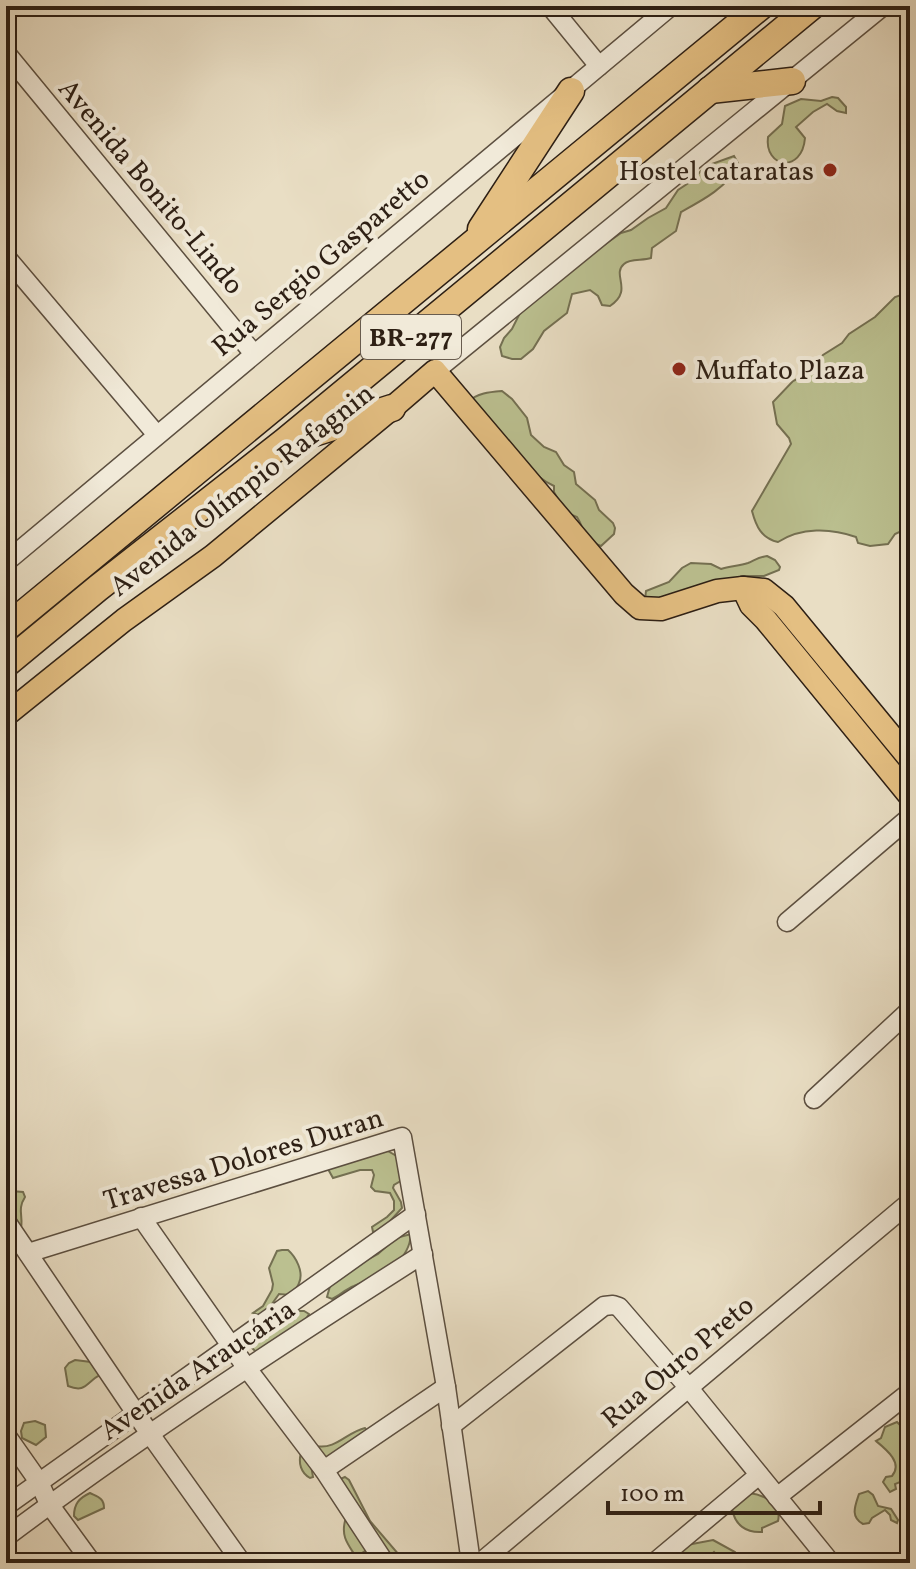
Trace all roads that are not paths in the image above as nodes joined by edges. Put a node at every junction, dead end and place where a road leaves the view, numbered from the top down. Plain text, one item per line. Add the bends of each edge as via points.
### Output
1 (550, 6) edge
2 (671, 6) edge
3 (761, 6) edge
4 (812, 6) edge
5 (883, 6) edge
6 (6, 53) edge
7 (599, 66) junction
8 (792, 81) junction
9 (710, 90) junction
10 (571, 91) junction
11 (468, 249) junction
12 (6, 257) edge
13 (254, 354) junction
14 (435, 371) junction
15 (392, 408) junction
16 (157, 435) junction
17 (284, 442) junction
18 (6, 562) edge
19 (743, 588) junction
20 (6, 628) edge
21 (6, 664) edge
22 (6, 715) edge
23 (910, 759) edge
24 (910, 796) edge
25 (910, 817) edge
26 (787, 922) dead end
27 (910, 1010) edge
28 (814, 1099) dead end
29 (910, 1202) edge
30 (416, 1214) junction
31 (141, 1217) junction
32 (6, 1221) edge
33 (28, 1253) junction
34 (423, 1254) junction
35 (232, 1346) junction
36 (246, 1367) junction
37 (446, 1387) junction
38 (688, 1387) junction
39 (910, 1392) edge
40 (137, 1414) junction
41 (451, 1426) junction
42 (150, 1434) junction
43 (6, 1435) edge
44 (324, 1470) junction
45 (759, 1475) junction
46 (39, 1482) junction
47 (777, 1497) junction
48 (49, 1504) junction
49 (6, 1506) edge
50 (6, 1537) edge
51 (92, 1563) edge
52 (242, 1563) edge
53 (385, 1563) edge
54 (471, 1563) edge
55 (480, 1563) edge
56 (654, 1563) edge
57 (831, 1563) edge

1 - 7 street
2 - 7 street, Rua Sergio Gasparetto
3 - 11 highway, BR-277
4 - 9 highway, BR-277
5 - 8 street, Avenida Olímpio Rafagnin
6 - 13 street, Avenida Bonito-Lindo
7 - 10 street, Rua Sergio Gasparetto
8 - 9 highway
8 - 14 street, Avenida Olímpio Rafagnin
9 - 17 highway, BR-277
10 - 11 highway
10 - 13 street, Rua Sergio Gasparetto
11 - 20 highway, BR-277
12 - 16 street
13 - 16 street, Rua Sergio Gasparetto
14 - 15 main road, Avenida Olímpio Rafagnin
14 - 19 main road via 640,608 661,609
15 - 17 highway
15 - 22 main road, Avenida Olímpio Rafagnin via 213,556
16 - 18 street, Rua Sergio Gasparetto
17 - 21 highway, BR-277
19 - 23 main road via 764,590 784,606
19 - 24 main road via 751,605
25 - 26 street
27 - 28 street
29 - 38 street, Rua Ouro Preto
30 - 31 street, Travessa Dolores Duran via 402,1137
30 - 34 street
30 - 35 street, Avenida Araucária
31 - 33 street, Travessa Dolores Duran
31 - 35 street
32 - 33 street
33 - 40 street
34 - 36 street, Avenida Araucária
34 - 37 street
35 - 36 street
35 - 40 street, Avenida Araucária
36 - 42 street, Avenida Araucária
36 - 44 street
37 - 41 street
37 - 44 street
38 - 41 street via 619,1307 604,1306
38 - 45 street
38 - 55 street, Rua Ouro Preto
39 - 47 street
40 - 42 street
40 - 46 street, Avenida Araucária
41 - 54 street
42 - 48 street, Avenida Araucária
42 - 52 street
43 - 46 street
44 - 53 street
45 - 47 street
45 - 56 street
46 - 48 street
46 - 49 street, Avenida Araucária
47 - 57 street
48 - 50 street, Avenida Araucária
48 - 51 street

